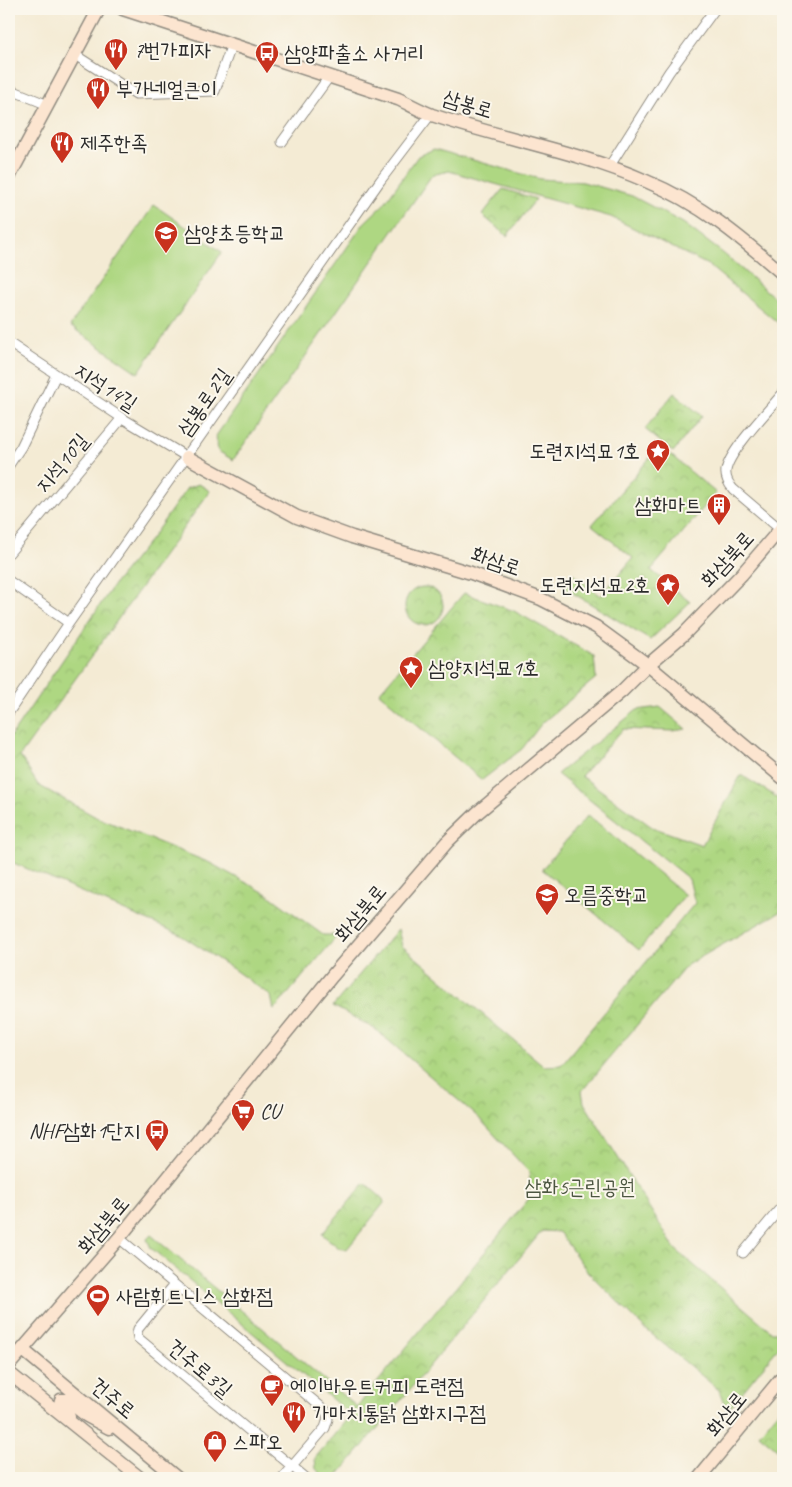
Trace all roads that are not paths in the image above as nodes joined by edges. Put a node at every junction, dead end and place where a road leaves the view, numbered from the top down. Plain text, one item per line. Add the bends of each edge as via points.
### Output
1 (99, 9) edge
2 (123, 9) edge
3 (715, 9) edge
4 (232, 44) junction
5 (74, 55) junction
6 (329, 77) junction
7 (9, 89) edge
8 (48, 105) junction
9 (431, 114) junction
10 (282, 142) dead end
11 (610, 167) junction
12 (9, 177) edge
13 (783, 274) edge
14 (9, 343) edge
15 (56, 375) junction
16 (783, 393) edge
17 (122, 418) junction
18 (187, 457) junction
19 (9, 465) edge
20 (782, 528) edge
21 (9, 553) edge
22 (9, 581) edge
23 (69, 623) junction
24 (648, 665) junction
25 (9, 712) edge
26 (783, 778) edge
27 (783, 1205) edge
28 (119, 1238) junction
29 (743, 1254) dead end
30 (174, 1285) junction
31 (14, 1356) edge
32 (9, 1373) edge
33 (783, 1376) edge
34 (75, 1426) junction
35 (131, 1440) junction
36 (292, 1467) junction
37 (140, 1478) edge
38 (177, 1478) edge
39 (282, 1478) edge
40 (306, 1478) edge
41 (699, 1478) edge

1 - 5 street
2 - 4 street, 삼봉로
3 - 11 street via 669,72
4 - 5 street via 215,91 136,94
4 - 6 street, 삼봉로
5 - 8 street
6 - 9 street, 삼봉로 via 398,99
6 - 10 street
7 - 8 street
8 - 12 street
9 - 11 street, 삼봉로
9 - 18 street, 삼봉로2길 via 380,181
11 - 13 street, 삼봉로 via 646,180 713,217
14 - 15 street, 지석14길
15 - 17 street, 지석14길
15 - 19 street
16 - 20 street via 732,455 726,472 733,489
17 - 18 street, 지석14길
17 - 21 street, 지석10길
18 - 23 street, 삼봉로2길
18 - 24 street, 화삼로 via 297,517 541,598 596,627
20 - 24 street, 화삼북로 via 691,627
22 - 23 street
23 - 25 street, 삼봉로2길
24 - 26 street, 화삼로
24 - 28 street, 화삼북로 via 447,842 332,976
27 - 29 street
28 - 30 street
28 - 31 street, 화삼북로
30 - 36 street, 건주로3길 via 138,1329 138,1338
30 - 36 street via 326,1411 328,1423
31 - 35 street, 건주로
32 - 34 street
33 - 41 street, 화삼로
34 - 35 street via 62,1409 61,1400 67,1400 87,1416
34 - 37 street
35 - 38 street, 건주로
36 - 39 street
36 - 40 street

